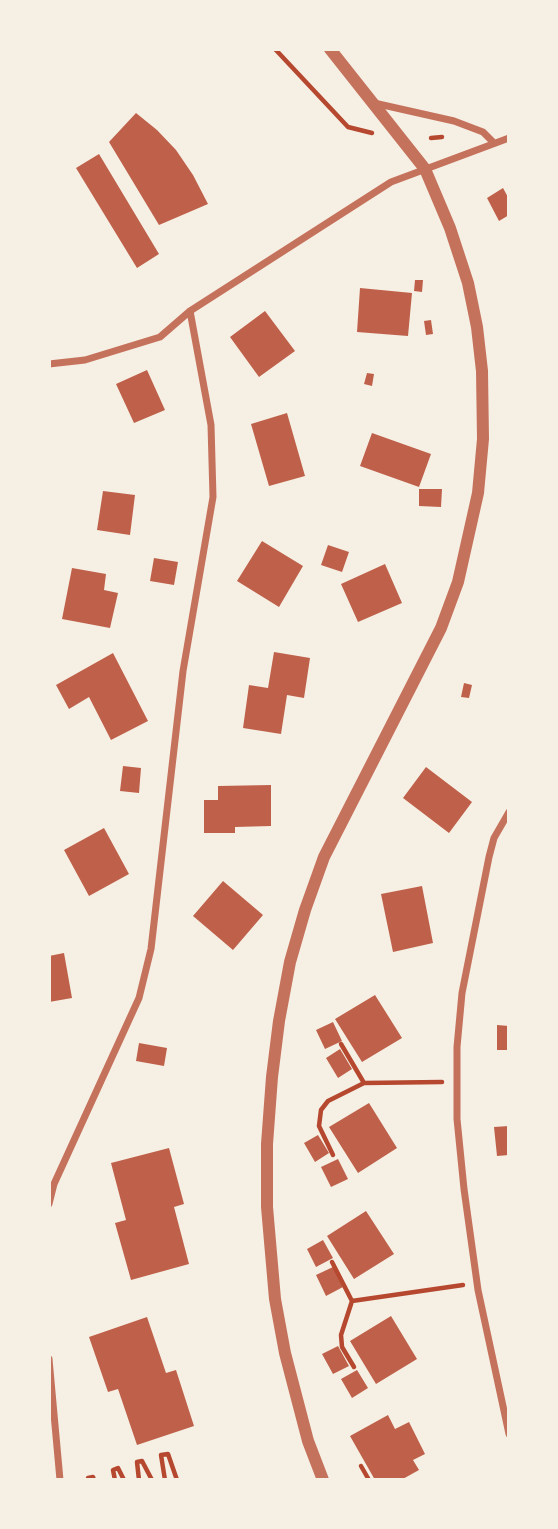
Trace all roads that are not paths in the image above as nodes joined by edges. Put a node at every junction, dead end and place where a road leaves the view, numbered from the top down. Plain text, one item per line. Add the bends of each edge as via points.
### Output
1 (330, 49) edge
2 (372, 103) junction
3 (509, 138) edge
4 (494, 143) junction
5 (425, 169) junction
6 (190, 311) junction
7 (49, 364) edge
8 (509, 812) edge
9 (49, 1204) edge
10 (49, 1359) edge
11 (509, 1434) edge
12 (60, 1480) edge
13 (323, 1480) edge

1 - 2 street
2 - 4 street via 454,121 483,132
2 - 5 street
3 - 4 street
4 - 5 street
5 - 6 street via 391,182
5 - 13 street via 450,228 477,327 483,439 478,493 458,582 441,628 330,846 305,910 284,997 271,1090 267,1207 275,1299 308,1441
6 - 7 street via 160,337 85,360
6 - 9 street via 211,425 214,497 182,682 151,949 139,998
8 - 11 street via 494,838 473,933 459,1019 457,1082 457,1119 477,1283
10 - 12 street

